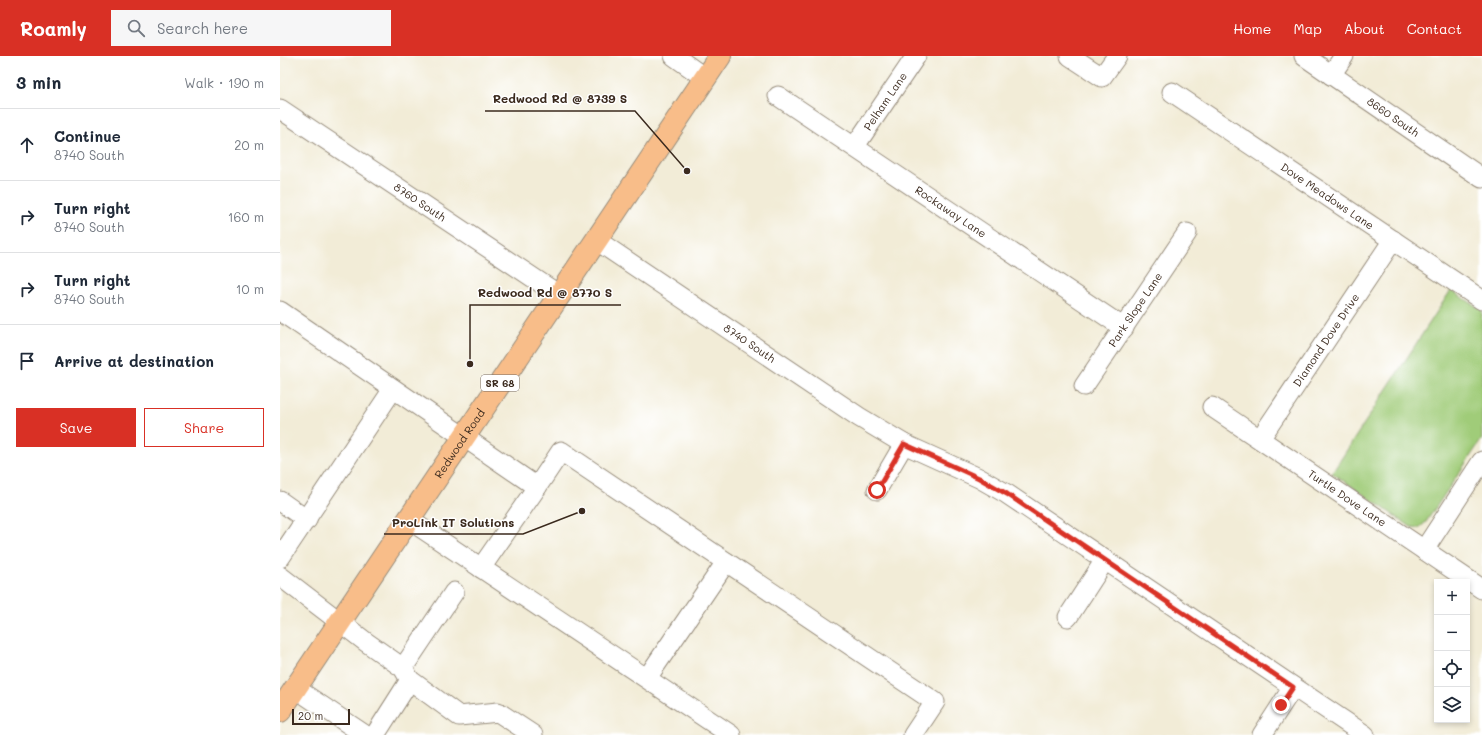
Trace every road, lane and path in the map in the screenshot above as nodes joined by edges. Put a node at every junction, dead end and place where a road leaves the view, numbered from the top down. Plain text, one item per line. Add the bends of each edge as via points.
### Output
1 (674, 56) edge
2 (720, 56) edge
3 (916, 56) edge
4 (1070, 56) edge
5 (1117, 56) edge
6 (1304, 56) edge
7 (1344, 56) edge
8 (1331, 75) junction
9 (705, 78) junction
10 (1172, 92) dead end
11 (778, 96) dead end
12 (280, 108) edge
13 (855, 146) junction
14 (1482, 178) edge
15 (1187, 233) dead end
16 (596, 240) junction
17 (1393, 240) junction
18 (559, 295) junction
19 (1482, 300) edge
20 (280, 311) edge
21 (1124, 328) junction
22 (1084, 386) dead end
23 (393, 389) junction
24 (1212, 407) dead end
25 (463, 437) junction
26 (1260, 440) junction
27 (904, 444) junction
28 (1482, 461) edge
29 (537, 487) junction
30 (877, 490) dead end
31 (280, 501) edge
32 (408, 519) junction
33 (307, 520) junction
34 (1424, 550) junction
35 (280, 558) edge
36 (1105, 560) junction
37 (726, 562) junction
38 (482, 568) junction
39 (280, 576) edge
40 (1482, 589) edge
41 (454, 592) dead end
42 (1068, 617) dead end
43 (340, 622) junction
44 (406, 674) junction
45 (647, 678) junction
46 (1293, 687) junction
47 (295, 688) junction
48 (280, 712) edge
49 (366, 735) edge
50 (375, 735) edge
51 (533, 735) edge
52 (731, 735) edge
53 (913, 735) edge
54 (1262, 735) edge
55 (1365, 735) edge

1 - 9 street
2 - 9 main road, Redwood Road / SR 68
3 - 13 street, Pelham Lane
4 - 5 street via 1102,77
6 - 8 street, 8660 South
7 - 8 street
8 - 14 street, 8660 South
9 - 16 main road, Redwood Road / SR 68
10 - 17 street, Dove Meadows Lane
11 - 13 street, Rockaway Lane
12 - 18 street, 8760 South
13 - 21 street, Rockaway Lane
15 - 21 street, Park Slope Lane
16 - 18 main road, Redwood Road / SR 68
16 - 27 street, 8740 South via 859,417
17 - 19 street, Dove Meadows Lane
17 - 26 street, Diamond Dove Drive
18 - 25 main road, Redwood Road / SR 68
20 - 23 street
21 - 22 street, Park Slope Lane
23 - 25 street
23 - 33 street
24 - 26 street, Turtle Dove Lane
25 - 29 street
25 - 32 main road, Redwood Road / SR 68
26 - 34 street, Turtle Dove Lane
27 - 30 street
27 - 36 street, 8740 South via 979,478 1007,494
28 - 34 street
29 - 37 street via 561,451
29 - 38 street
31 - 33 street
32 - 38 street
32 - 43 main road, Redwood Road / SR 68
33 - 35 street
34 - 40 street, Turtle Dove Lane
36 - 42 street
36 - 46 street, 8740 South
37 - 45 street
37 - 53 street via 935,702
38 - 45 street
39 - 43 street
41 - 44 street
43 - 44 street
43 - 47 main road, Redwood Road / SR 68
44 - 50 street
44 - 51 street via 459,716 498,712
45 - 52 street
46 - 54 street
46 - 55 street, 8740 South
47 - 48 main road, Redwood Road / SR 68
47 - 49 street

